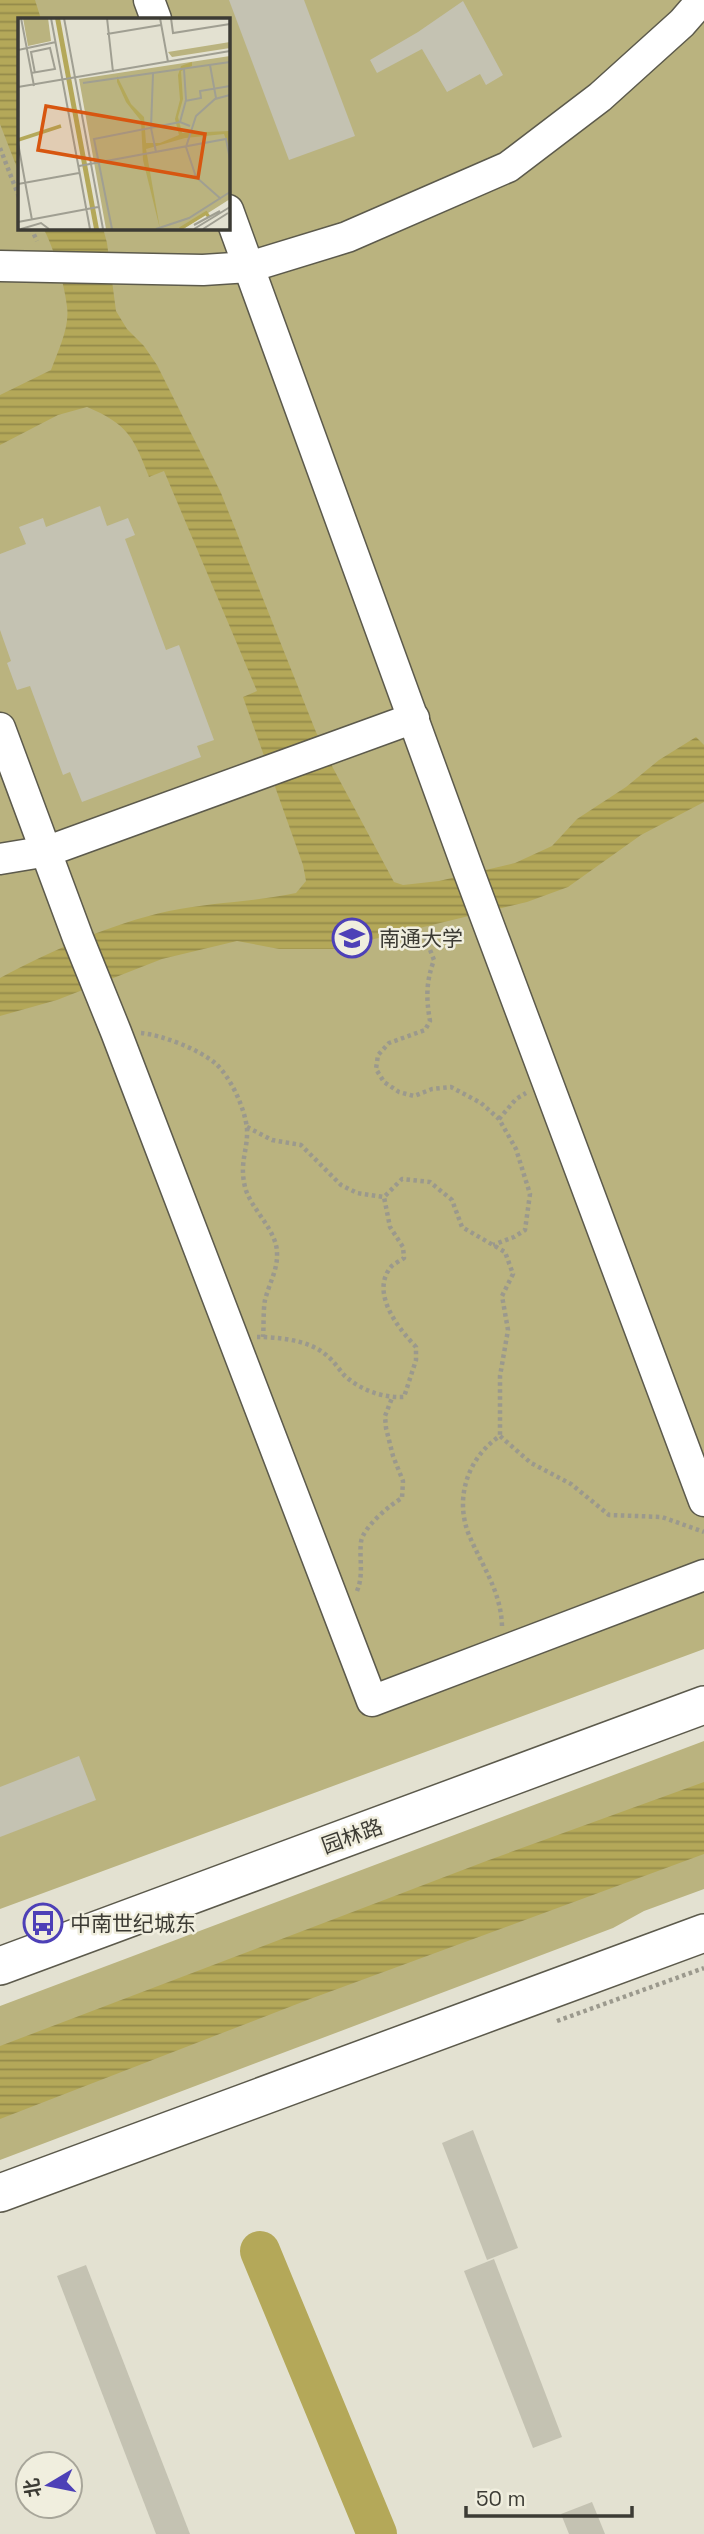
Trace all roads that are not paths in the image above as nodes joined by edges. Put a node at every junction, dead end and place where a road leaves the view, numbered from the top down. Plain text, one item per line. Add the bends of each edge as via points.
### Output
1 (149, 0) edge
2 (702, 0) edge
3 (156, 18) edge
4 (229, 213) edge
5 (0, 266) edge
6 (249, 267) junction
7 (414, 718) junction
8 (0, 728) edge
9 (48, 851) junction
10 (0, 859) edge
11 (704, 1502) edge
12 (704, 1575) edge
13 (704, 1705) edge
14 (704, 1933) edge
15 (0, 1966) edge
16 (0, 2193) edge

1 - 3 street
2 - 6 street via 600,97 508,167 347,237
4 - 6 street
5 - 6 street
6 - 7 street
7 - 9 street
7 - 11 street
8 - 9 street
9 - 10 street
9 - 12 street via 100,994 250,1340 372,1700
13 - 15 main road, 园林路
14 - 16 main road

